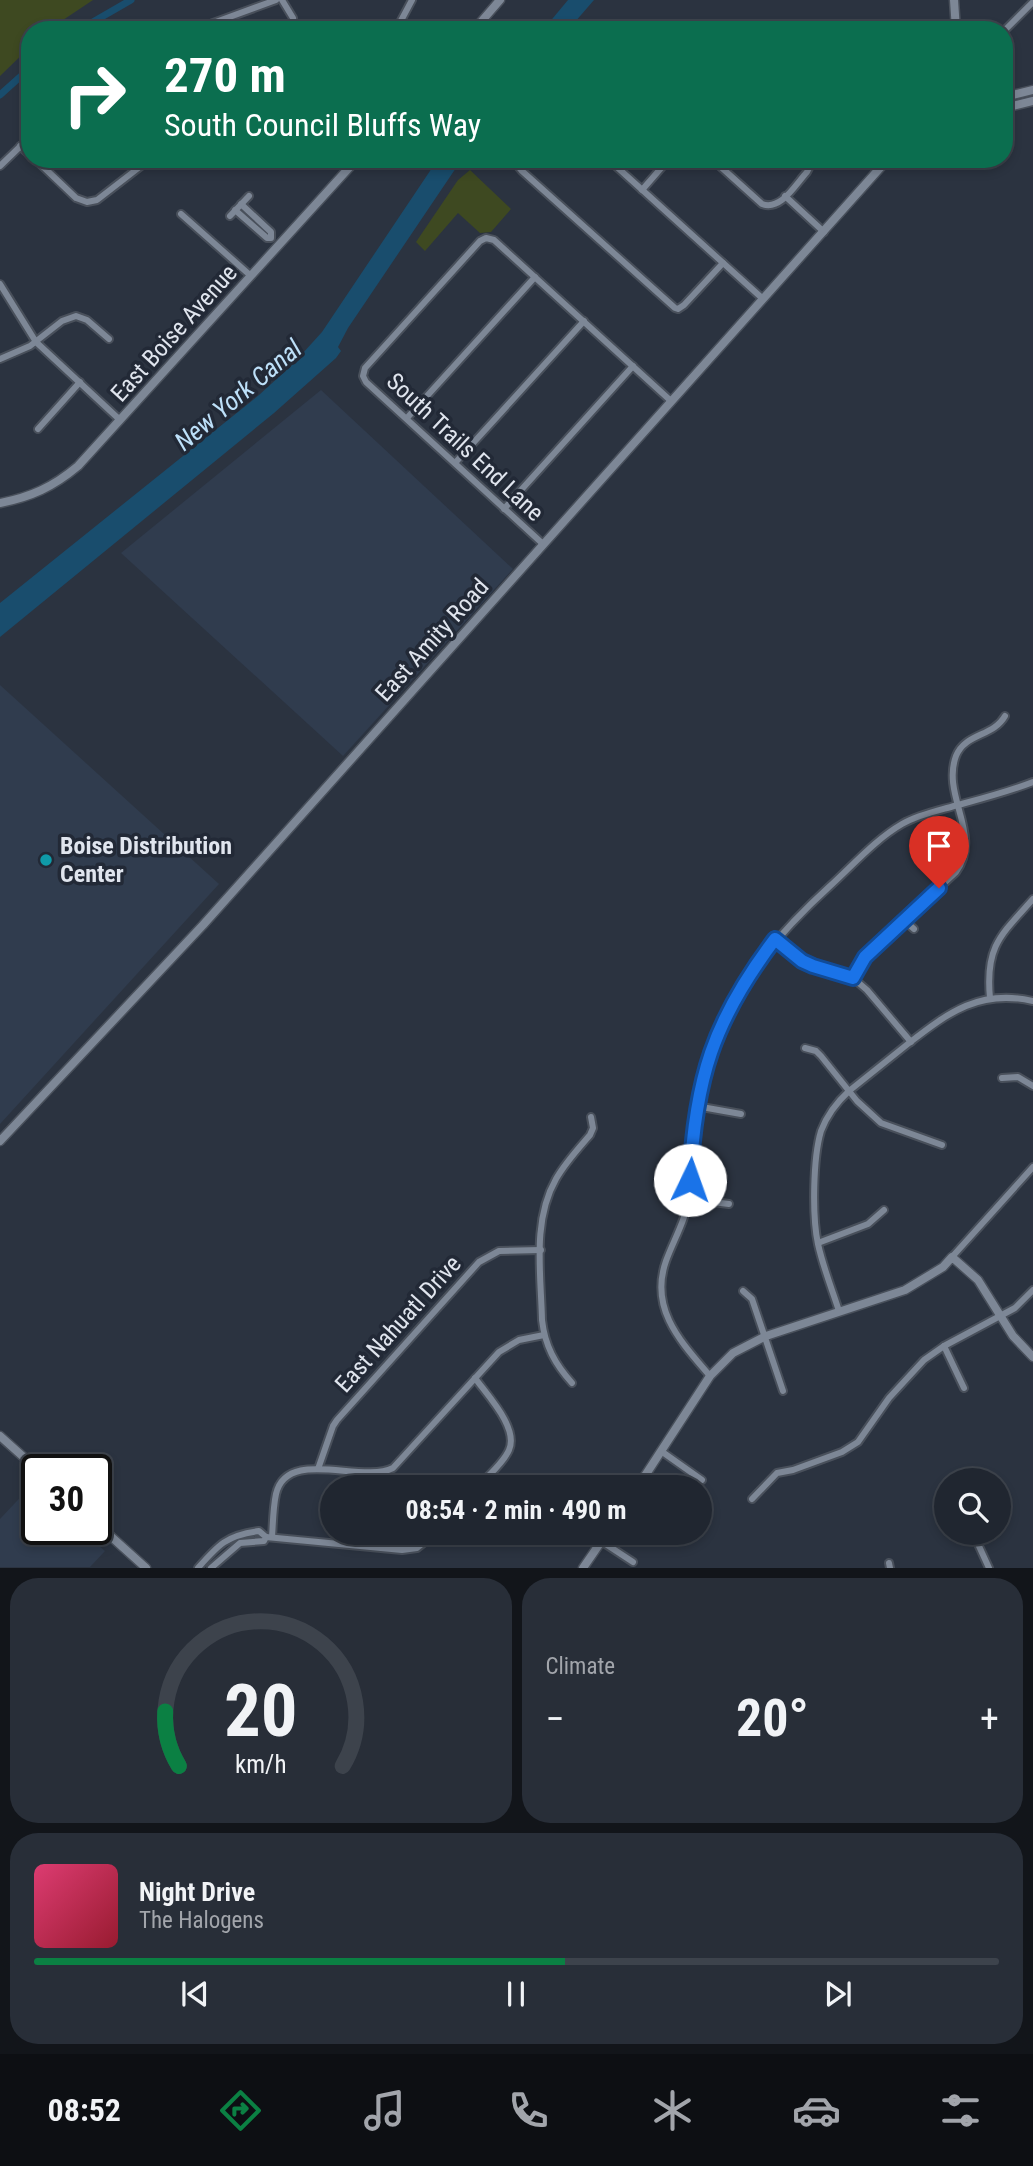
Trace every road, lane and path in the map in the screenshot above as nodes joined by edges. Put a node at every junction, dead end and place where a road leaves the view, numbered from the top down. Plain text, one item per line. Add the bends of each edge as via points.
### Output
1 (276, 0) edge
2 (282, 0) edge
3 (412, 0) edge
4 (500, 0) edge
5 (954, 0) edge
6 (1033, 2) edge
7 (293, 18) dead end
8 (219, 21) edge
9 (401, 21) edge
10 (482, 21) edge
11 (955, 21) edge
12 (1013, 22) edge
13 (1033, 90) edge
14 (1013, 95) edge
15 (1033, 101) edge
16 (1013, 106) edge
17 (20, 146) edge
18 (0, 166) edge
19 (44, 168) edge
20 (138, 168) edge
21 (349, 168) edge
22 (523, 168) edge
23 (618, 168) edge
24 (661, 168) edge
25 (722, 168) edge
26 (807, 168) edge
27 (879, 168) edge
28 (642, 190) junction
29 (248, 196) dead end
30 (785, 196) junction
31 (241, 204) junction
32 (181, 214) dead end
33 (824, 232) junction
34 (271, 238) junction
35 (279, 245) junction
36 (723, 262) junction
37 (251, 276) junction
38 (535, 277) junction
39 (0, 284) edge
40 (763, 299) junction
41 (584, 321) junction
42 (109, 339) dead end
43 (36, 342) junction
44 (0, 359) edge
45 (633, 366) junction
46 (80, 382) junction
47 (671, 401) junction
48 (407, 418) junction
49 (120, 420) junction
50 (38, 429) dead end
51 (455, 463) junction
52 (0, 503) edge
53 (504, 509) junction
54 (543, 544) junction
55 (1005, 716) dead end
56 (1033, 782) edge
57 (958, 805) junction
58 (1033, 898) edge
59 (904, 920) junction
60 (914, 929) dead end
61 (775, 939) junction
62 (853, 978) junction
63 (990, 998) junction
64 (1033, 1001) edge
65 (911, 1042) junction
66 (805, 1048) dead end
67 (1002, 1078) dead end
68 (1033, 1086) edge
69 (849, 1091) junction
70 (696, 1106) junction
71 (741, 1114) dead end
72 (591, 1117) dead end
73 (0, 1141) edge
74 (942, 1145) dead end
75 (1033, 1167) edge
76 (688, 1199) junction
77 (729, 1203) dead end
78 (884, 1210) dead end
79 (818, 1243) junction
80 (541, 1250) junction
81 (952, 1257) junction
82 (1033, 1290) edge
83 (743, 1291) dead end
84 (839, 1311) junction
85 (1001, 1316) junction
86 (544, 1335) junction
87 (766, 1336) junction
88 (944, 1346) junction
89 (1033, 1357) edge
90 (710, 1376) junction
91 (475, 1378) junction
92 (572, 1383) dead end
93 (964, 1388) dead end
94 (783, 1391) dead end
95 (0, 1436) edge
96 (661, 1451) junction
97 (21, 1455) edge
98 (318, 1469) junction
99 (488, 1475) edge
100 (645, 1475) edge
101 (695, 1475) edge
102 (752, 1499) dead end
103 (112, 1537) edge
104 (269, 1537) junction
105 (320, 1542) edge
106 (356, 1545) edge
107 (422, 1545) edge
108 (598, 1545) edge
109 (607, 1545) edge
110 (979, 1545) edge
111 (633, 1562) dead end
112 (146, 1567) edge
113 (198, 1567) edge
114 (211, 1567) edge
115 (583, 1567) edge
116 (989, 1567) edge

1 - 8 street
2 - 7 street
3 - 9 street
4 - 10 street
5 - 11 street
6 - 12 street
13 - 14 street
15 - 16 street
17 - 18 street
19 - 20 street via 76,198 87,202 97,200
21 - 35 street, East Boise Avenue
22 - 36 street via 678,309
23 - 28 street
24 - 28 street
25 - 30 street via 762,204 769,207
26 - 30 street
27 - 33 street, East Amity Road
28 - 36 street
29 - 31 street
30 - 33 street
31 - 34 street via 271,232
31 - 34 street via 233,213
32 - 37 street
33 - 40 street, East Amity Road
34 - 35 street
35 - 37 street, East Boise Avenue
36 - 40 street
37 - 49 street, East Boise Avenue
38 - 41 street
38 - 48 street
38 - 48 street, South Trails End Lane via 494,240 480,241 365,368 366,382
39 - 43 street
40 - 47 street, East Amity Road
41 - 45 street
41 - 51 street
42 - 43 street via 76,316
43 - 44 street
43 - 46 street
45 - 47 street
45 - 53 street
46 - 49 street
46 - 50 street
47 - 54 street, East Amity Road
48 - 51 street, South Trails End Lane
49 - 52 street, East Boise Avenue via 78,466 48,489
51 - 53 street, South Trails End Lane
53 - 54 street, South Trails End Lane
54 - 73 street, East Amity Road via 202,925
55 - 57 street via 1000,725 967,742 957,754 951,773
56 - 57 street
57 - 59 street via 967,839 964,862
57 - 61 street via 922,815 887,834
58 - 63 street via 994,947 987,973
59 - 60 street
59 - 62 street via 865,957
61 - 62 street via 802,961
61 - 70 street via 730,1007 712,1048
62 - 65 street
63 - 64 street
63 - 65 street via 948,1013
65 - 69 street
66 - 69 street via 816,1051
67 - 68 street via 1018,1077
69 - 74 street via 881,1123
69 - 79 street via 837,1102 821,1132 814,1197
70 - 71 street
70 - 76 street
72 - 80 street via 590,1135 549,1193
75 - 81 street
76 - 77 street
76 - 90 street via 662,1274 663,1309 673,1332
78 - 79 street via 868,1224
79 - 84 street
80 - 86 street
80 - 98 street, East Nahuatl Drive via 499,1251 479,1262 332,1426
81 - 84 street via 905,1290
81 - 85 street via 978,1280
82 - 85 street via 1022,1304
83 - 87 street via 752,1300
84 - 87 street
85 - 88 street
85 - 89 street
86 - 91 street via 506,1347
86 - 92 street via 560,1370
87 - 90 street via 733,1353
87 - 94 street
88 - 93 street
88 - 102 street via 897,1390 858,1442 842,1452 778,1473
90 - 96 street
91 - 98 street via 393,1468 379,1473
91 - 99 street via 508,1424 512,1440
95 - 97 street
96 - 100 street
96 - 101 street
98 - 104 street via 303,1469 283,1480 276,1493
103 - 112 street
104 - 105 street
104 - 113 street via 259,1531 237,1534
104 - 114 street via 240,1544
106 - 107 street via 410,1550
108 - 115 street
109 - 111 street
110 - 116 street

